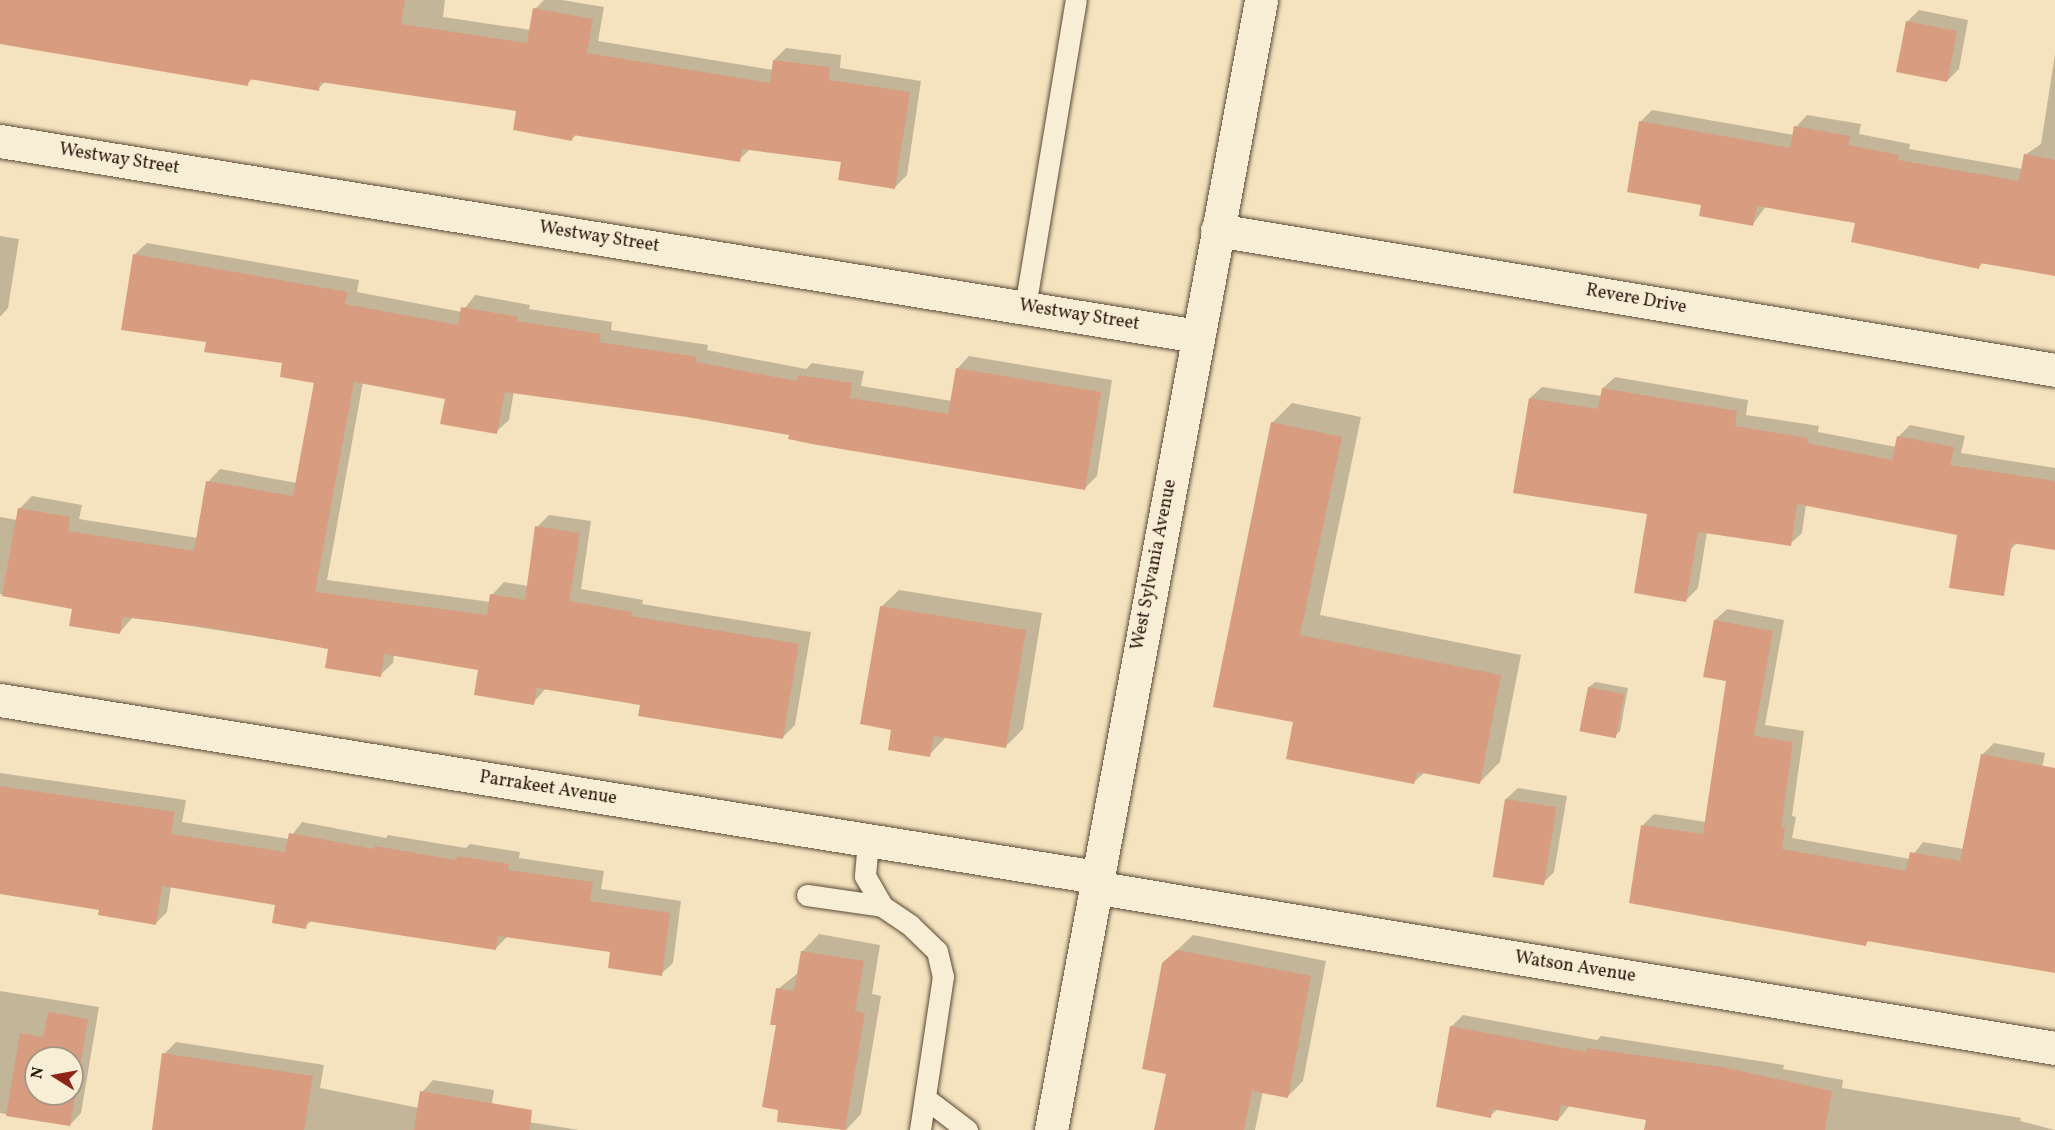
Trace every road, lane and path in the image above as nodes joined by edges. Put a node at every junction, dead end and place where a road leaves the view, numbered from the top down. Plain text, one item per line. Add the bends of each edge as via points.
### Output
1 (1076, 0) edge
2 (1261, 0) edge
3 (0, 141) edge
4 (1217, 230) junction
5 (1025, 307) junction
6 (1198, 336) junction
7 (2055, 370) edge
8 (0, 700) edge
9 (868, 840) junction
10 (1095, 882) junction
11 (807, 895) dead end
12 (882, 906) junction
13 (2055, 1048) edge
14 (925, 1098) junction
15 (921, 1130) edge
16 (967, 1130) edge
17 (1052, 1130) edge

1 - 5 lane
2 - 4 street, West Sylvania Avenue
3 - 5 street, Westway Street
4 - 6 street, West Sylvania Avenue
4 - 7 street, Revere Drive
5 - 6 street, Westway Street
6 - 10 street, West Sylvania Avenue
8 - 9 street, Parrakeet Avenue
9 - 10 street, Parrakeet Avenue
9 - 12 lane via 866,876
10 - 13 street, Watson Avenue
10 - 17 street, West Sylvania Avenue
11 - 12 lane
12 - 14 lane via 910,925 937,951 943,976
14 - 15 lane
14 - 16 lane

